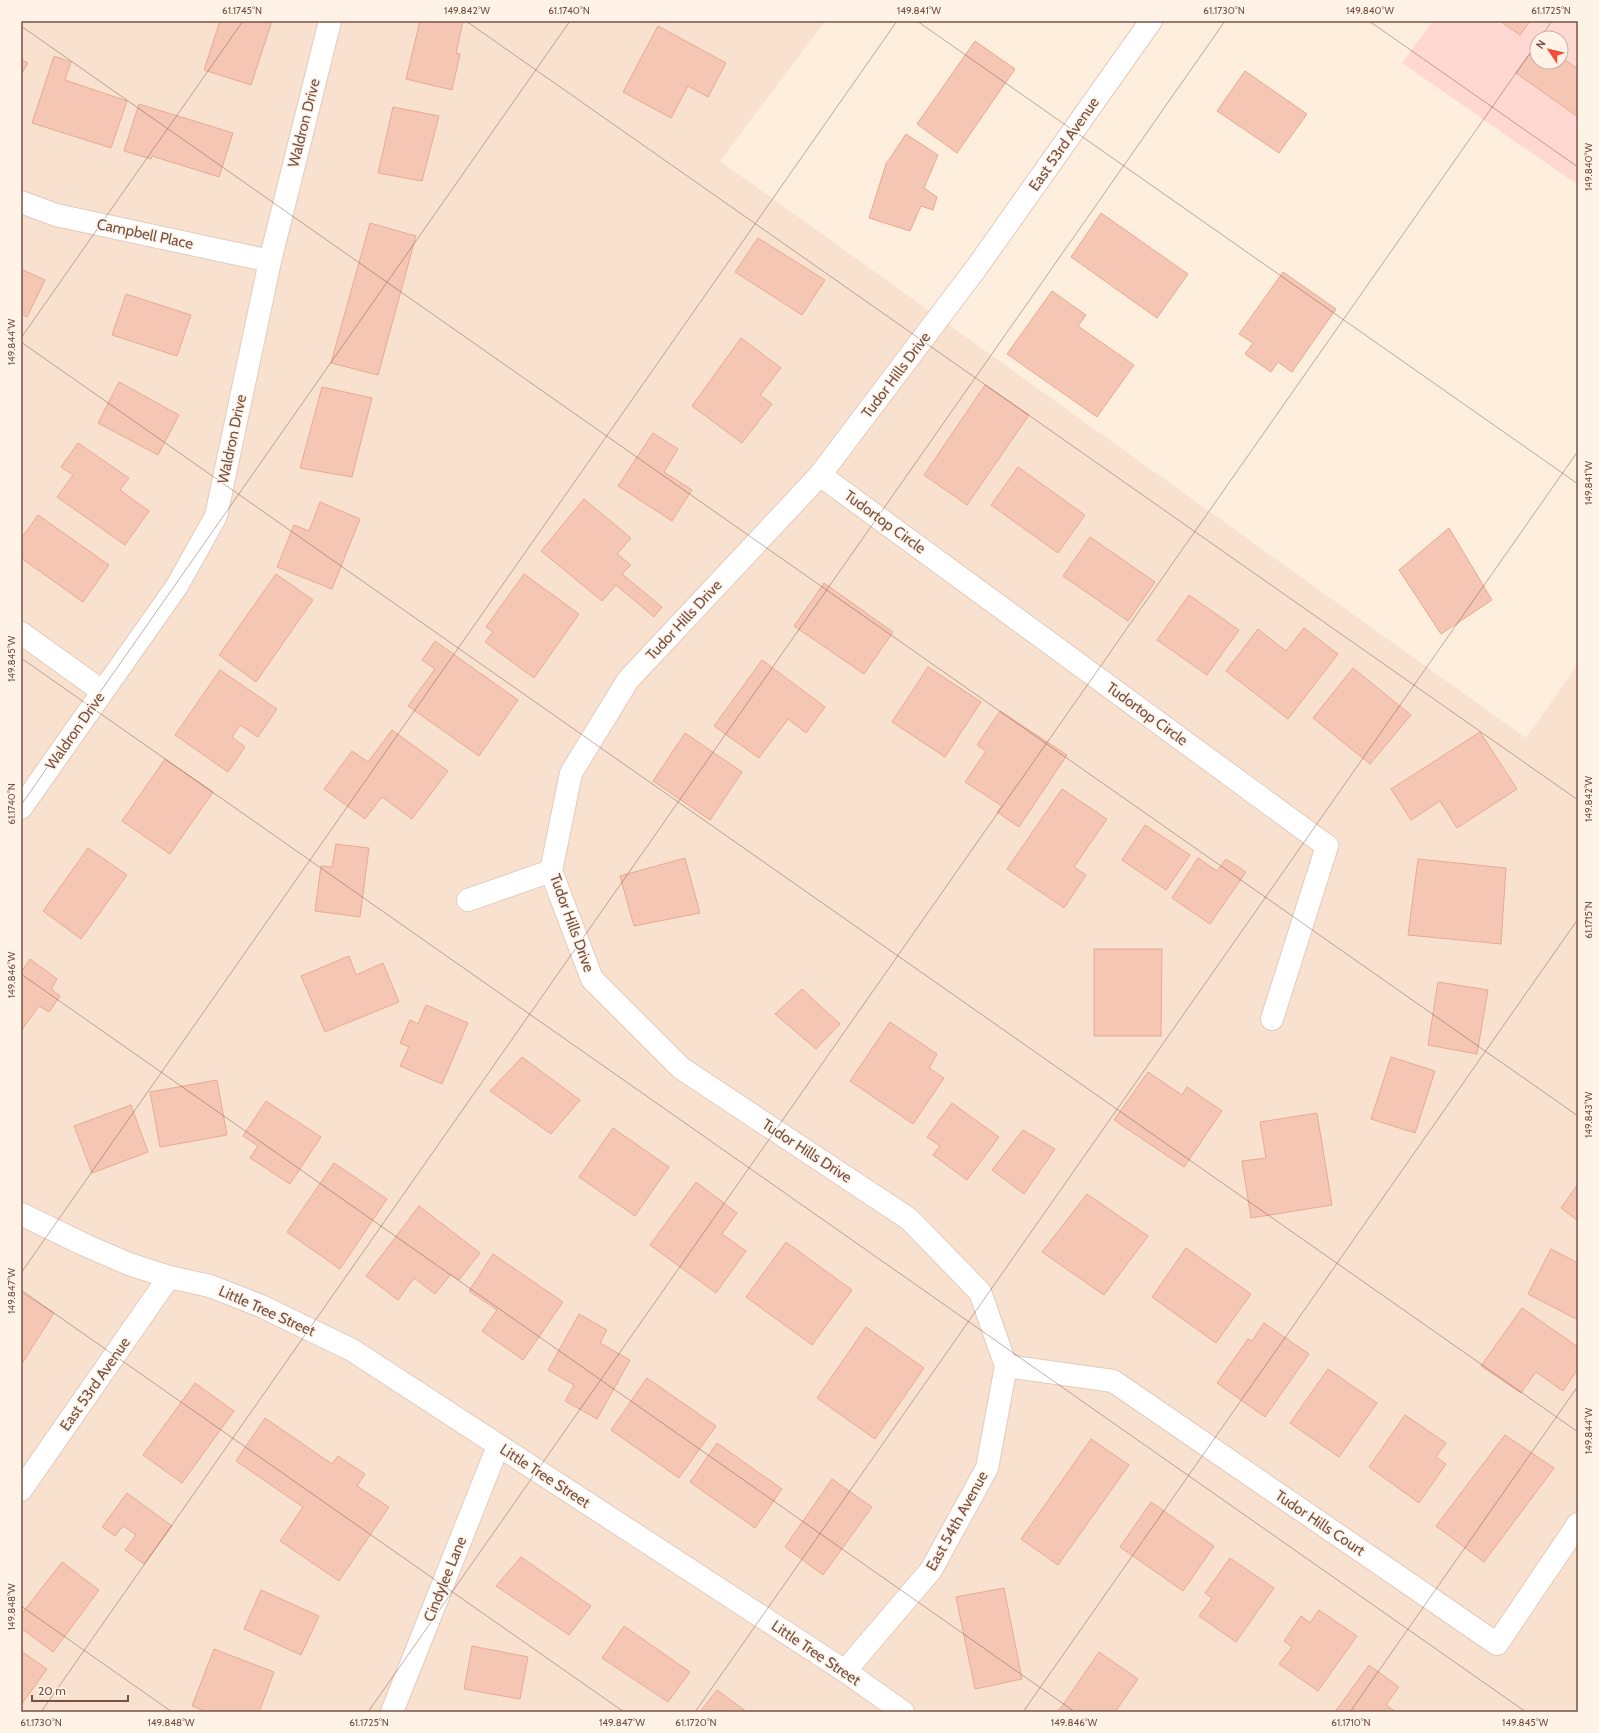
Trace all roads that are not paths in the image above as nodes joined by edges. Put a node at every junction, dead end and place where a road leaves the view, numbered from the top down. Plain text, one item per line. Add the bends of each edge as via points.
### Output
1 (330, 21) edge
2 (1151, 21) edge
3 (21, 202) edge
4 (270, 261) junction
5 (977, 267) joint
6 (820, 475) junction
7 (21, 633) edge
8 (102, 691) junction
9 (21, 808) edge
10 (551, 871) junction
11 (468, 900) dead end
12 (1272, 1019) dead end
13 (21, 1214) edge
14 (169, 1277) junction
15 (1006, 1366) junction
16 (498, 1446) junction
17 (21, 1490) edge
18 (1578, 1524) edge
19 (845, 1671) junction
20 (392, 1712) edge
21 (903, 1712) edge

1 - 4 street, Waldron Drive
2 - 5 street, East 53rd Avenue
3 - 4 street, Campbell Place via 56,215
4 - 8 street, Waldron Drive via 216,516 177,586
5 - 6 street, Tudor Hills Drive
6 - 10 street, Tudor Hills Drive via 628,680 571,773
6 - 12 street, Tudortop Circle via 1327,846
7 - 8 street
8 - 9 street, Waldron Drive
10 - 11 street
10 - 15 street, Tudor Hills Drive via 592,978 681,1068 909,1218 980,1292
13 - 14 street, Little Tree Street via 129,1264
14 - 16 street, Little Tree Street via 210,1286 254,1303 352,1350
14 - 17 street, East 53rd Avenue
15 - 18 street, Tudor Hills Court via 1112,1381 1497,1644
15 - 19 street, East 54th Avenue via 987,1468 931,1570
16 - 19 street, Little Tree Street
16 - 20 street, Cindylee Lane
19 - 21 street, Little Tree Street

